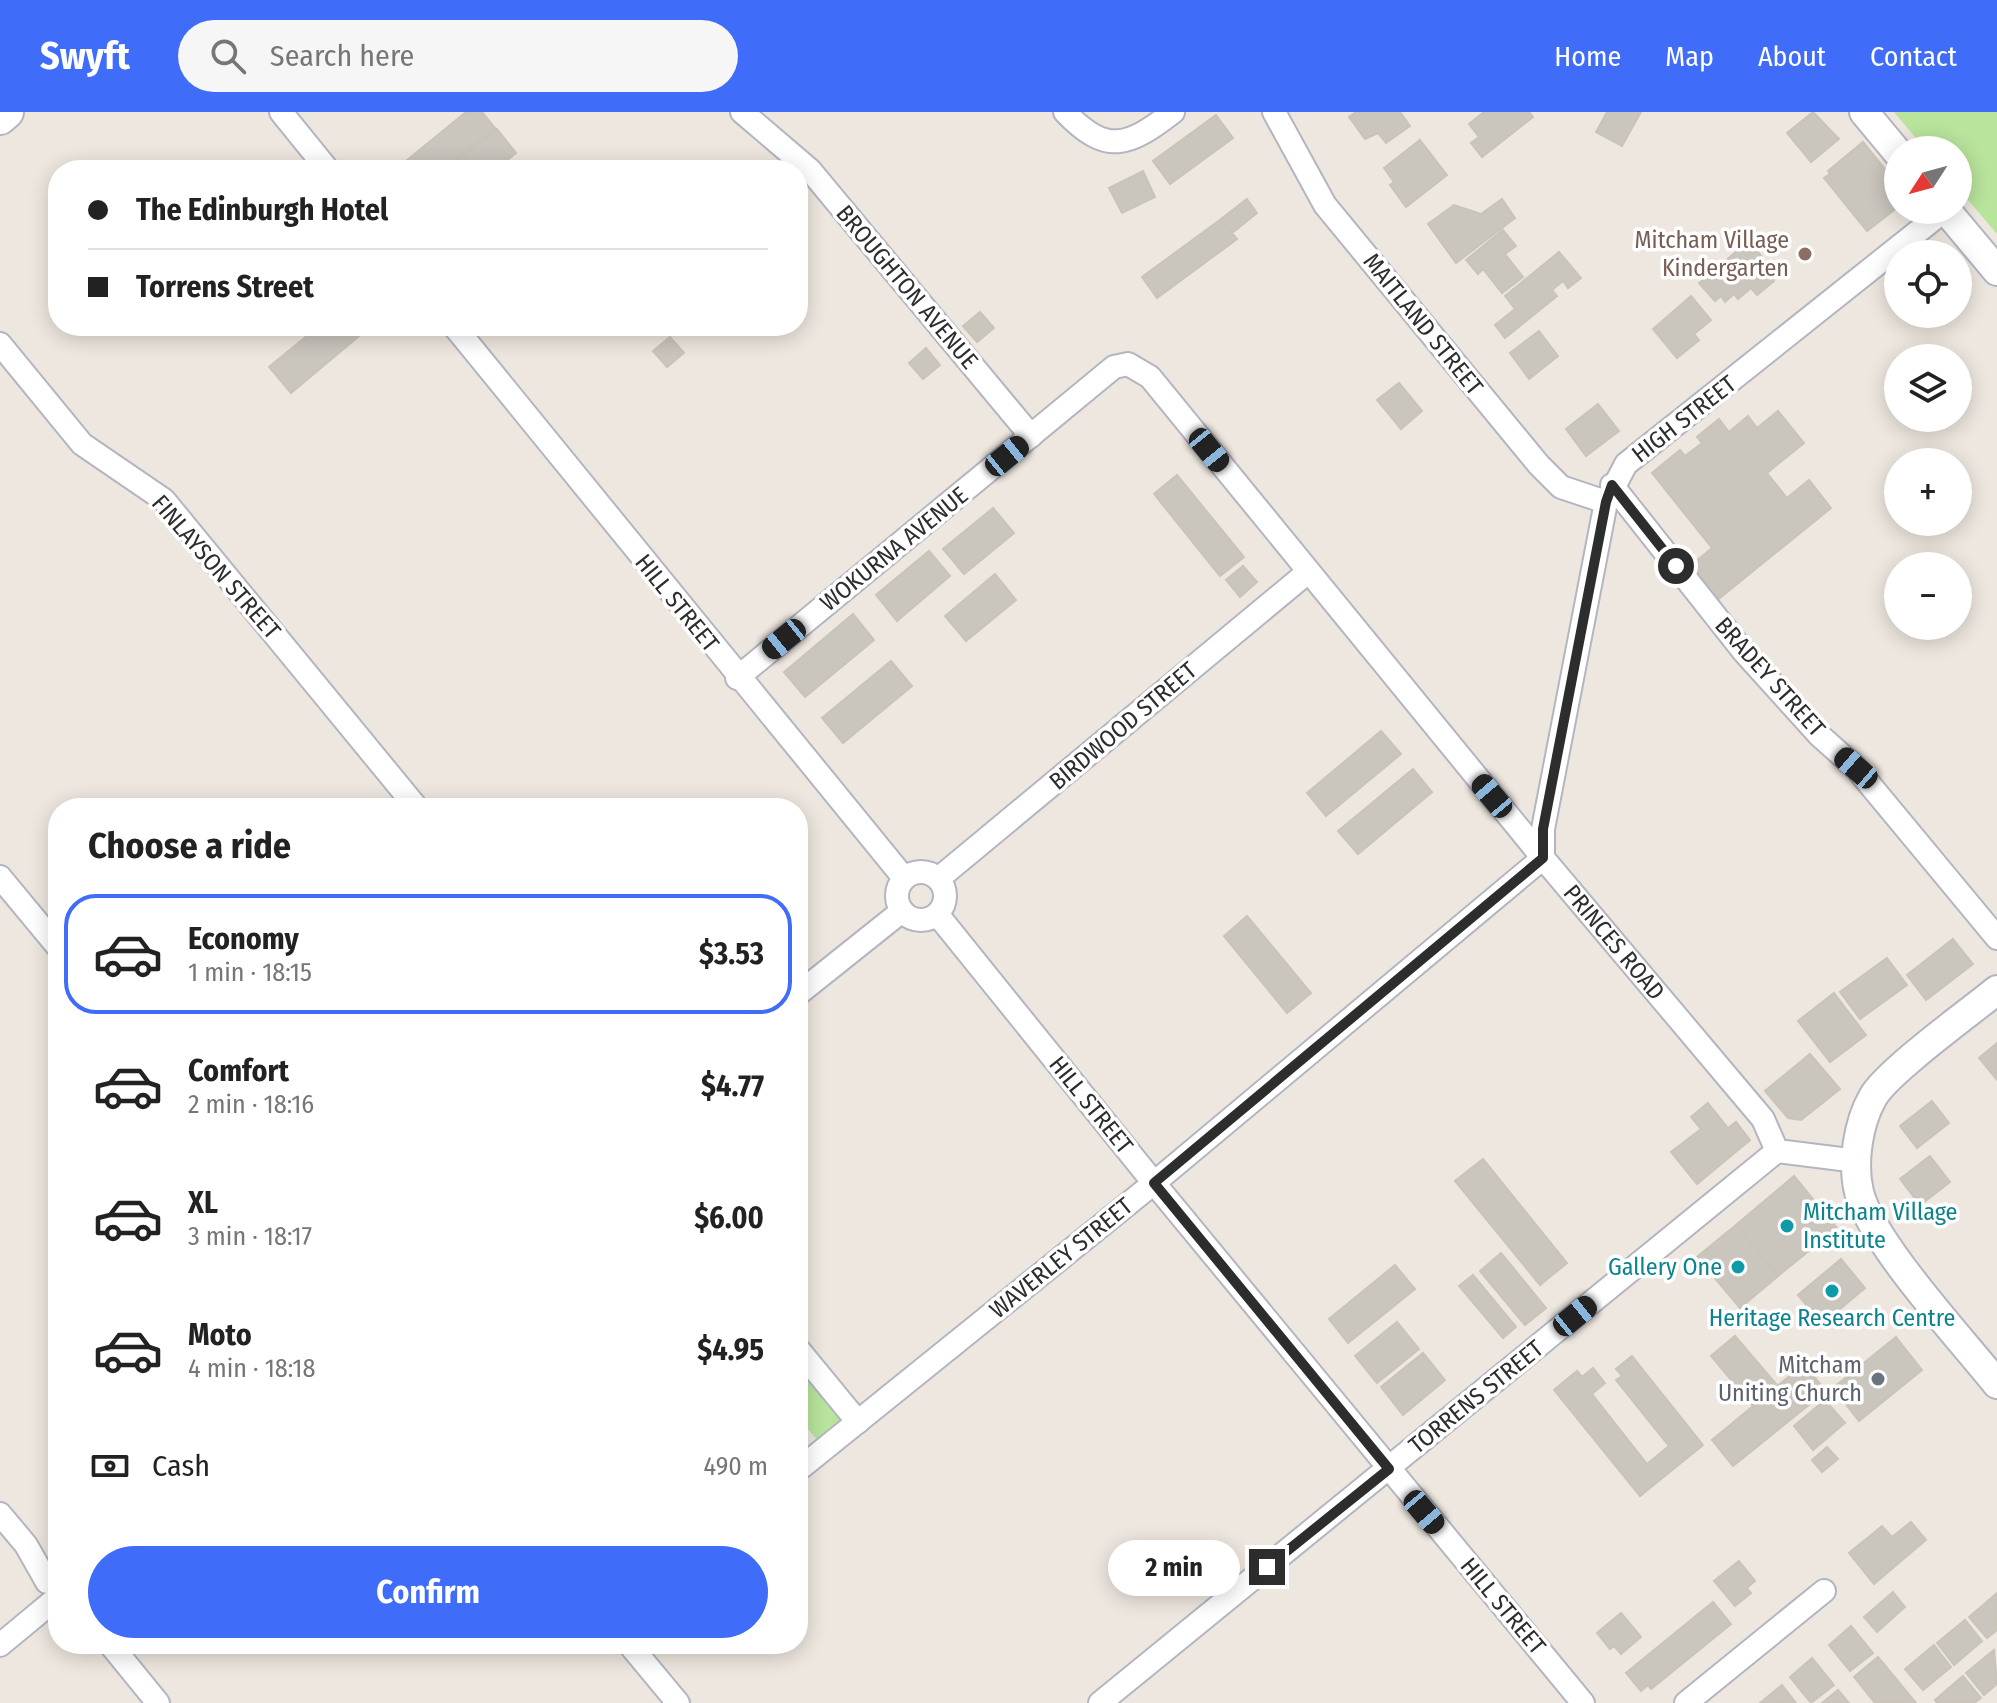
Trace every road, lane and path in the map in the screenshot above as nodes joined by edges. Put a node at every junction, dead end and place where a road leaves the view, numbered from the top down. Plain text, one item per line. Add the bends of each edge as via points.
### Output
1 (7, 112) edge
2 (281, 112) edge
3 (742, 112) edge
4 (1065, 112) edge
5 (1173, 112) edge
6 (1274, 112) edge
7 (1864, 112) edge
8 (0, 118) edge
9 (1884, 136) edge
10 (320, 160) edge
11 (798, 160) edge
12 (808, 168) edge
13 (1928, 224) edge
14 (1958, 224) edge
15 (1997, 271) edge
16 (462, 336) edge
17 (0, 344) edge
18 (1128, 364) joint
19 (1031, 436) junction
20 (1609, 493) junction
21 (1308, 572) junction
22 (737, 678) junction
23 (409, 798) edge
24 (1543, 858) junction
25 (0, 877) edge
26 (904, 878) junction
27 (938, 879) junction
28 (902, 911) junction
29 (937, 914) junction
30 (48, 935) edge
31 (1997, 938) edge
32 (808, 986) edge
33 (1997, 990) edge
34 (1777, 1151) junction
35 (1857, 1161) junction
36 (1154, 1183) junction
37 (808, 1361) edge
38 (1997, 1384) edge
39 (858, 1422) junction
40 (808, 1462) edge
41 (1389, 1469) junction
42 (0, 1514) edge
43 (48, 1576) edge
44 (1824, 1591) dead end
45 (48, 1594) edge
46 (0, 1645) edge
47 (118, 1654) edge
48 (637, 1654) edge
49 (158, 1703) edge
50 (678, 1703) edge
51 (1100, 1703) edge
52 (1583, 1703) edge
53 (1686, 1703) edge

1 - 8 main road
2 - 10 street
3 - 11 street, BROUGHTON AVENUE
4 - 5 street via 1093,138 1111,143 1145,133
6 - 20 street, MAITLAND STREET via 1325,205 1539,465 1561,487
7 - 9 street
12 - 19 street, BROUGHTON AVENUE
13 - 20 street, HIGH STREET via 1626,464
14 - 15 street
16 - 22 street, HILL STREET
17 - 23 street, FINLAYSON STREET via 82,444 164,500
18 - 19 street, WOKURNA AVENUE via 1114,367
18 - 21 street, PRINCES ROAD via 1150,377
19 - 22 street, WOKURNA AVENUE
20 - 24 street, HIGH STREET via 1543,829
20 - 31 street, BRADEY STREET via 1744,652 1856,768
21 - 24 street, PRINCES ROAD
21 - 27 street, BIRDWOOD STREET
22 - 26 street, HILL STREET
24 - 34 street, PRINCES ROAD via 1763,1119
24 - 36 street, WAVERLEY STREET
25 - 30 street
26 - 27 street via 917,872
26 - 28 street via 897,890
27 - 29 street via 945,891
28 - 29 street via 923,920
28 - 32 street
29 - 36 street, HILL STREET
33 - 35 street via 1874,1095 1861,1127
34 - 35 street
34 - 41 street, TORRENS STREET
35 - 38 street via 1859,1192 1873,1227
36 - 39 street, WAVERLEY STREET
36 - 41 street, HILL STREET
37 - 39 street
39 - 40 street, WAVERLEY STREET
41 - 51 street, TORRENS STREET
41 - 52 street, HILL STREET
42 - 43 street
44 - 53 street
45 - 46 street
47 - 49 street
48 - 50 street

